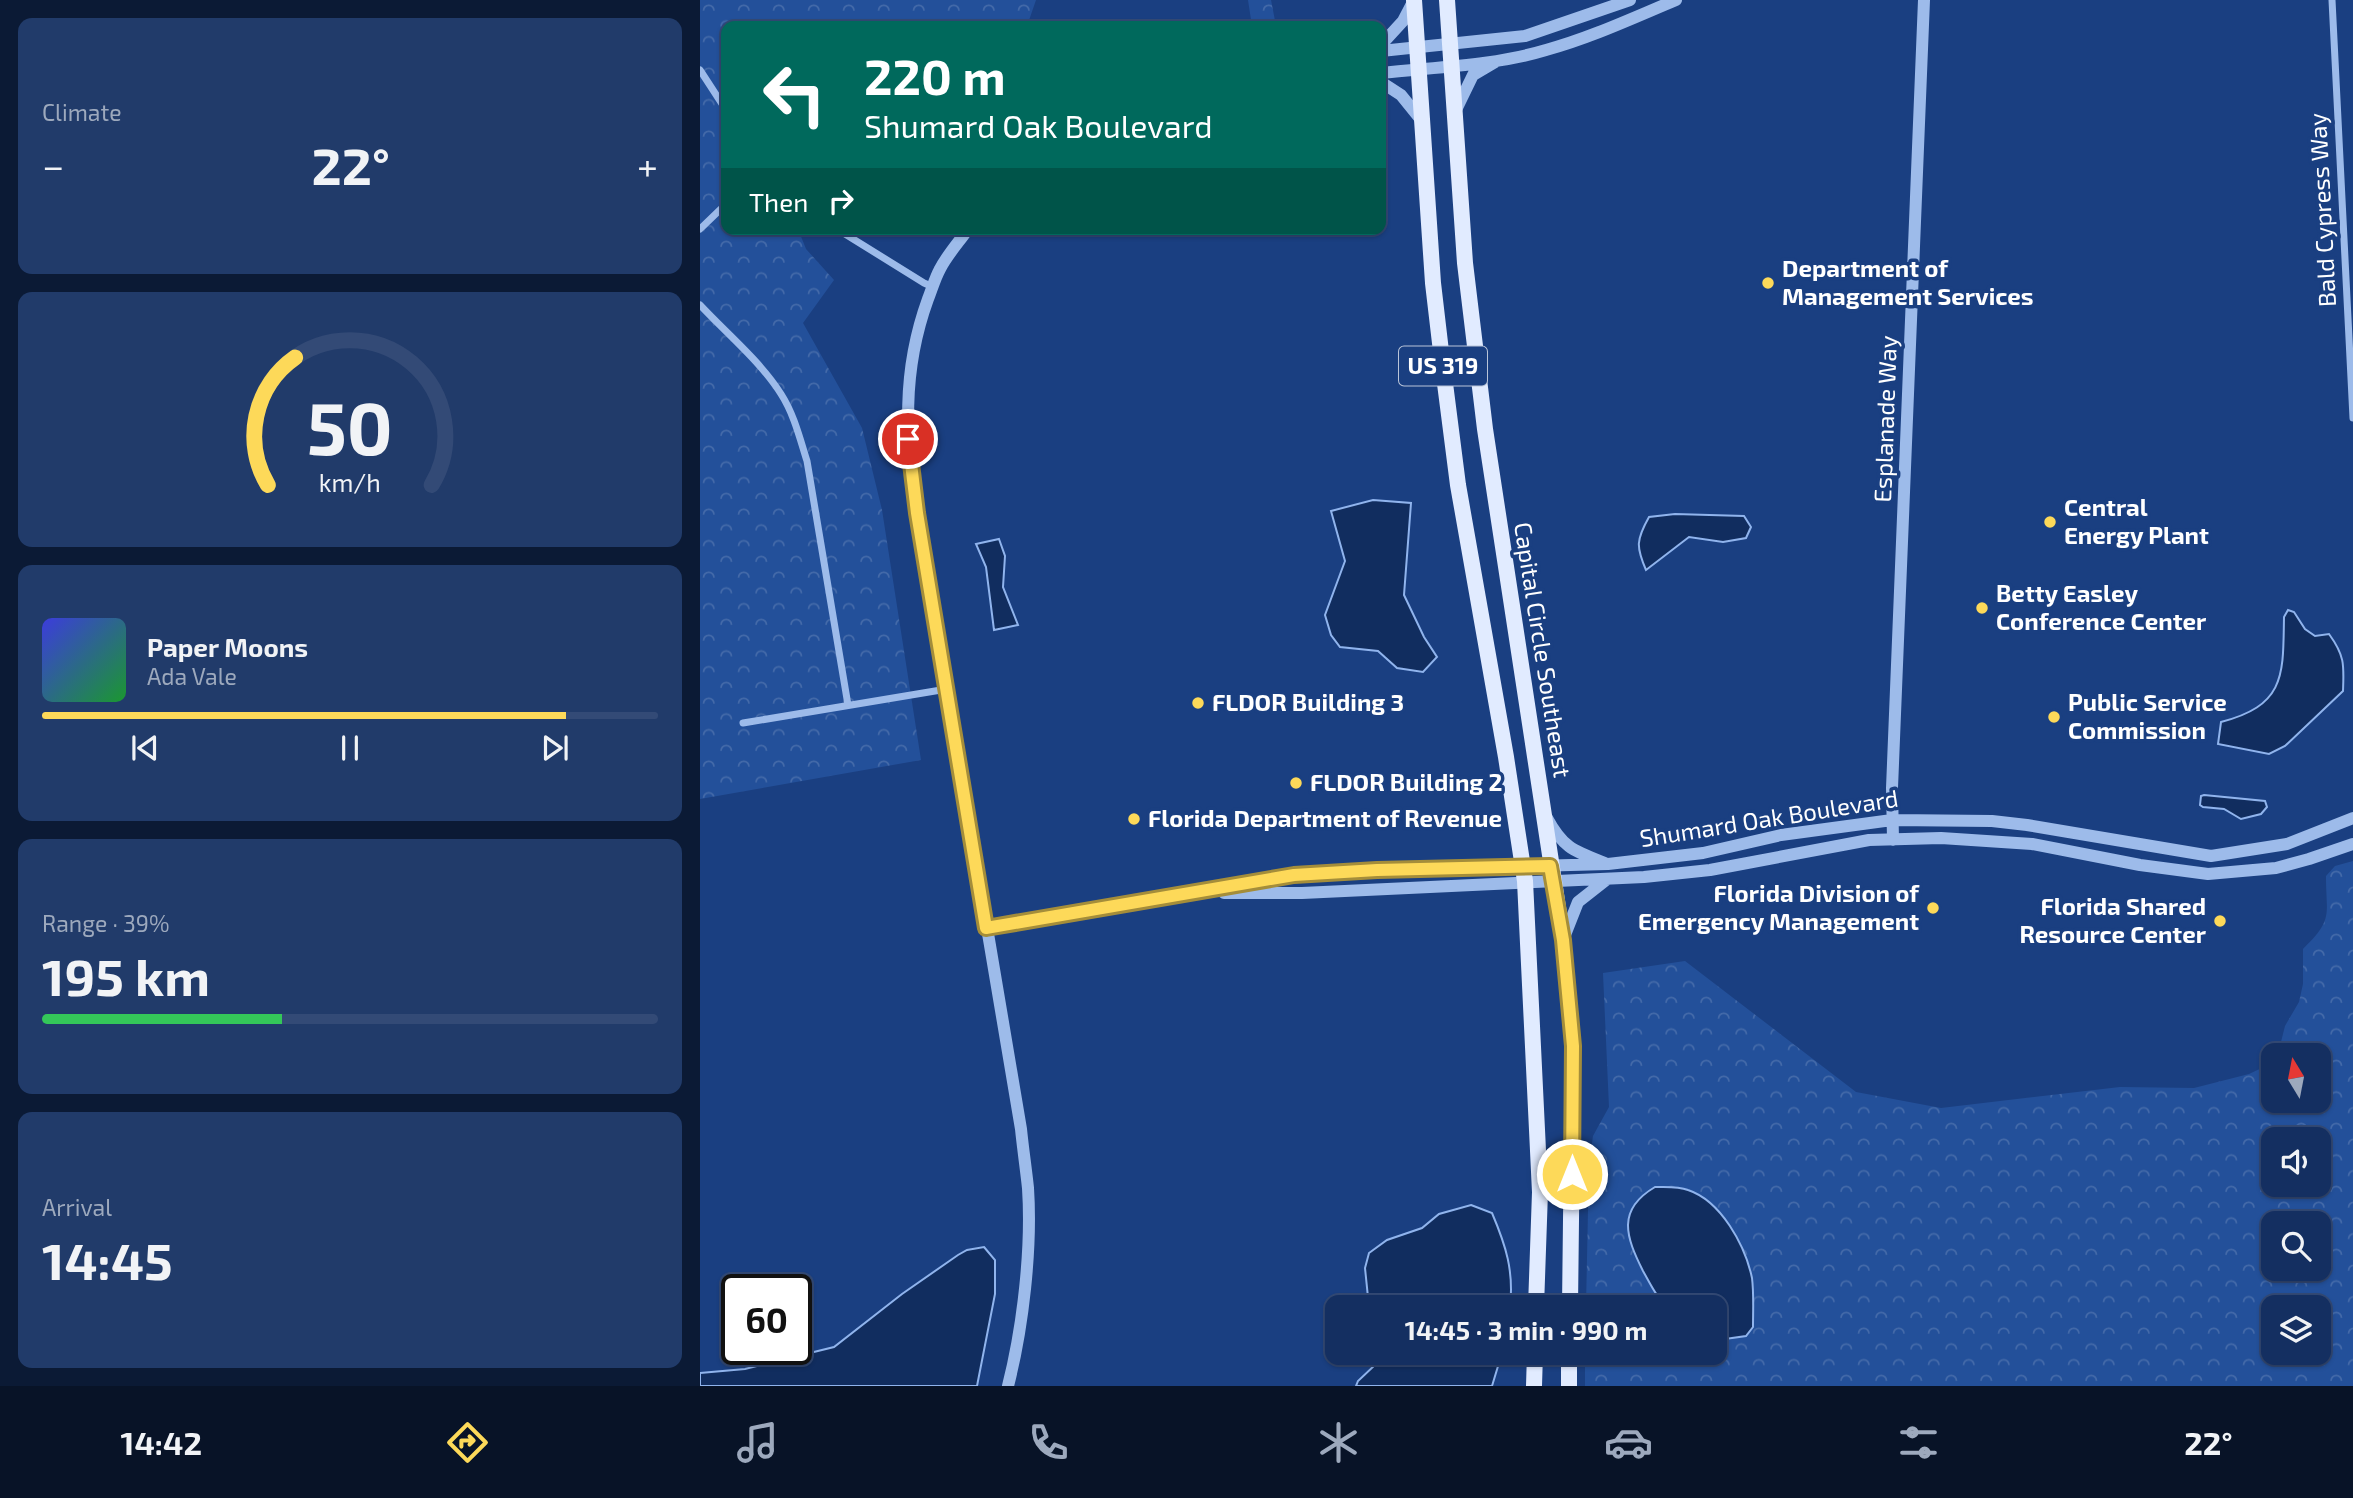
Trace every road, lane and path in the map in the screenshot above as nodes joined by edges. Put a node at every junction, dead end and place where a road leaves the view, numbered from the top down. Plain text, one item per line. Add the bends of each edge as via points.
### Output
1 (1414, 0) edge
2 (1447, 0) edge
3 (1630, 0) edge
4 (1676, 0) edge
5 (1924, 0) edge
6 (2332, 0) edge
7 (1648, 5) edge
8 (1386, 40) edge
9 (1450, 45) junction
10 (1418, 48) junction
11 (1386, 51) edge
12 (1499, 60) junction
13 (1452, 65) junction
14 (1419, 68) junction
15 (700, 70) edge
16 (1386, 72) edge
17 (1386, 85) edge
18 (721, 102) edge
19 (1455, 112) junction
20 (1422, 121) junction
21 (721, 209) edge
22 (700, 229) edge
23 (847, 235) edge
24 (964, 235) edge
25 (933, 287) junction
26 (700, 305) edge
27 (2353, 418) edge
28 (947, 689) junction
29 (848, 705) junction
30 (743, 723) dead end
31 (1544, 813) junction
32 (2353, 818) edge
33 (1892, 820) junction
34 (1781, 835) junction
35 (1893, 840) junction
36 (2353, 844) edge
37 (1786, 856) junction
38 (1608, 864) junction
39 (1524, 873) junction
40 (1551, 873) junction
41 (1606, 880) junction
42 (1185, 893) junction
43 (986, 928) junction
44 (1563, 940) junction
45 (1536, 1295) edge
46 (1570, 1295) edge
47 (1535, 1365) edge
48 (1569, 1365) edge
49 (1008, 1386) edge
50 (1534, 1386) edge
51 (1569, 1386) edge

1 - 8 street
1 - 10 main road, US 319
2 - 9 main road, Capital Circle Southeast / US 319
3 - 9 street via 1525,36
4 - 7 street
5 - 33 street, Esplanade Way
6 - 27 street, Bald Cypress Way
7 - 12 street via 1545,51
9 - 10 street
9 - 13 main road, Capital Circle Southeast / US 319
10 - 11 street
10 - 14 main road, US 319
12 - 13 street
12 - 19 street via 1473,75
13 - 14 street
13 - 19 main road, Capital Circle Southeast / US 319
14 - 16 street
14 - 20 main road, US 319
15 - 18 street
17 - 20 street via 1401,95
19 - 31 main road, Capital Circle Southeast / US 319 via 1465,263 1485,429
20 - 39 main road, US 319 via 1433,283 1458,485
21 - 22 street
23 - 25 street
24 - 25 street via 939,269
25 - 28 street via 917,329 907,413 917,513
26 - 29 street via 776,387 796,426 807,461
28 - 29 street
28 - 43 street
29 - 30 street
31 - 38 street via 1565,846
31 - 40 main road, Capital Circle Southeast / US 319
32 - 33 street, Shumard Oak Boulevard via 2287,844 2211,856 1992,821
33 - 34 street, Shumard Oak Boulevard
33 - 35 street, Esplanade Way
34 - 37 street
34 - 38 street, Shumard Oak Boulevard via 1703,853
35 - 36 street, Shumard Oak Boulevard via 2032,844 2208,874 2276,868
35 - 37 street, Shumard Oak Boulevard via 1867,840
37 - 41 street, Shumard Oak Boulevard via 1710,870
38 - 40 street, Shumard Oak Boulevard
39 - 40 street, Shumard Oak Boulevard
39 - 42 street, Shumard Oak Boulevard via 1302,892
39 - 42 street, Shumard Oak Boulevard via 1294,875
39 - 45 main road, US 319 via 1540,1192
40 - 41 street, Shumard Oak Boulevard
40 - 44 main road, Capital Circle Southeast / US 319
41 - 44 street via 1578,902
42 - 43 street, Shumard Oak Boulevard
43 - 49 street via 1028,1189 1028,1244 1017,1350
44 - 46 main road, Capital Circle Southeast / US 319 via 1573,1046
47 - 50 main road
48 - 51 main road

